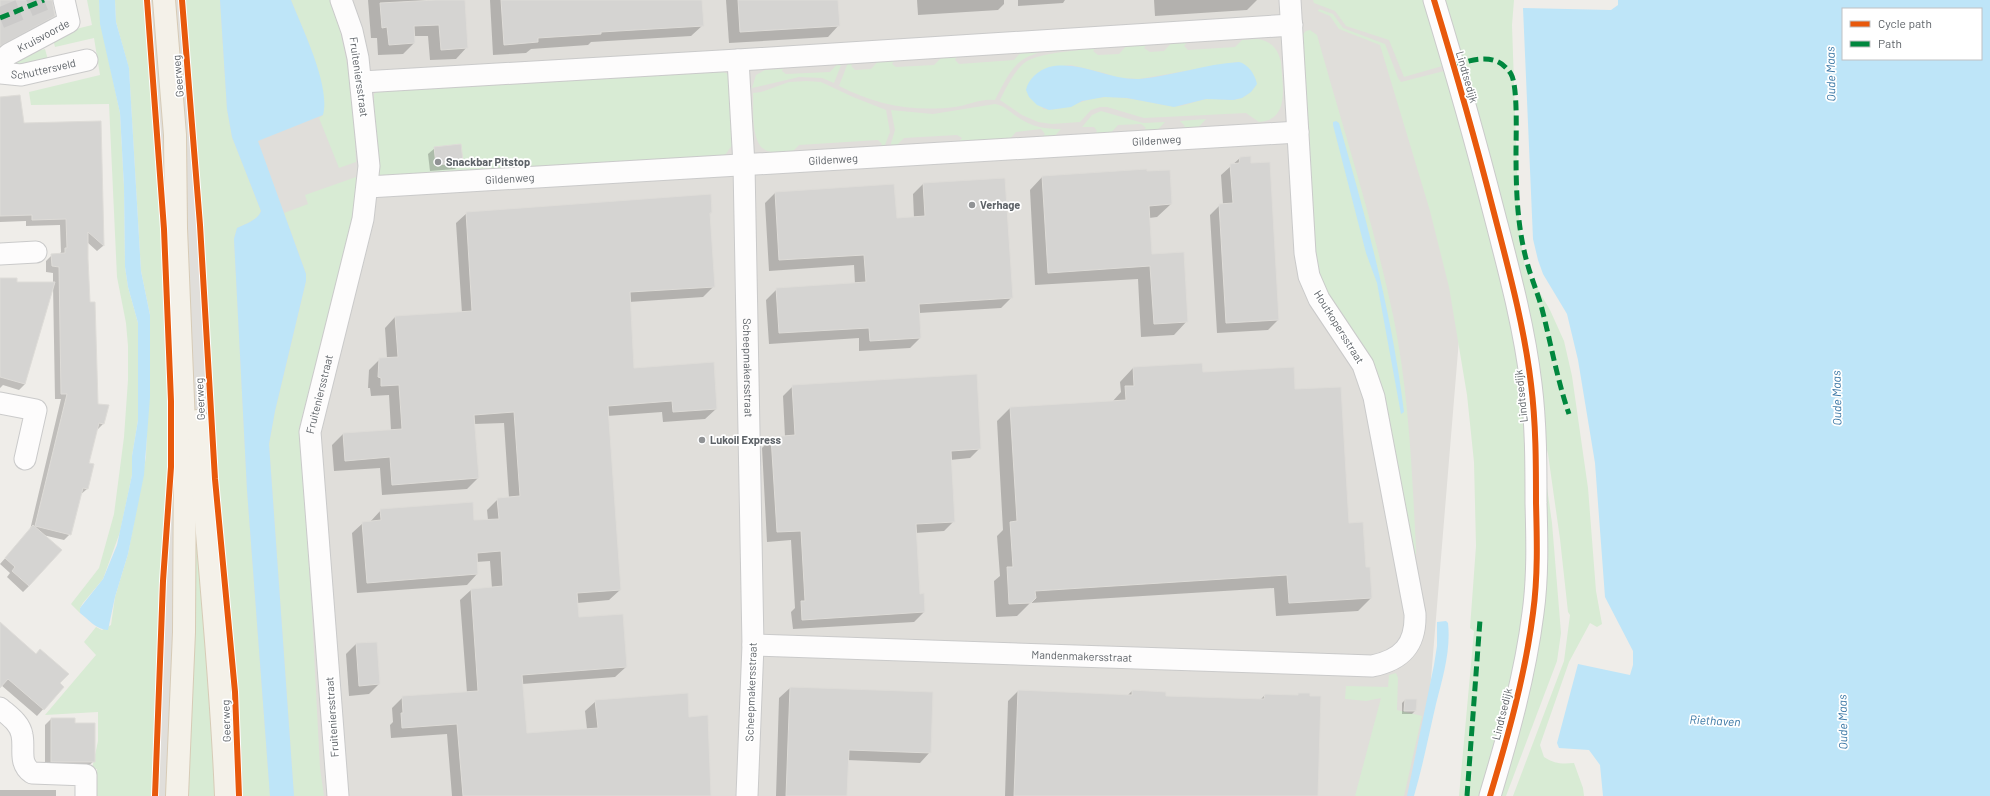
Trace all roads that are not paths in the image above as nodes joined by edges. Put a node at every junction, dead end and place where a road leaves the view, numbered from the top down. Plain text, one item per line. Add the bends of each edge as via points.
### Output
1 (64, 0) edge
2 (164, 0) edge
3 (341, 0) edge
4 (1290, 0) edge
5 (1434, 0) edge
6 (1292, 25) junction
7 (87, 60) dead end
8 (738, 60) junction
9 (0, 62) edge
10 (0, 73) edge
11 (362, 82) junction
12 (1298, 132) junction
13 (175, 135) junction
14 (744, 165) junction
15 (368, 187) junction
16 (36, 252) dead end
17 (0, 254) edge
18 (0, 403) edge
19 (25, 459) dead end
20 (753, 645) junction
21 (1406, 649) joint
22 (0, 708) edge
23 (86, 796) edge
24 (177, 796) edge
25 (226, 796) edge
26 (338, 796) edge
27 (747, 796) edge
28 (1490, 796) edge

1 - 9 street, Kruisvoorde via 69,22 9,54
2 - 13 main road, Geerweg
3 - 11 street, Fruiteniersstraat via 352,31
4 - 6 street, Houtkopersstraat
5 - 28 street, Lindtsedijk via 1454,65 1524,333 1535,433 1537,556 1533,611 1526,659 1511,725
6 - 8 street
6 - 12 street, Houtkopersstraat
7 - 10 street, Schuttersveld via 21,74
8 - 11 street
8 - 14 street, Scheepmakersstraat
11 - 15 street, Fruiteniersstraat via 369,166
12 - 14 street, Gildenweg
12 - 21 street, Houtkopersstraat via 1305,253 1309,276 1319,299 1363,365 1374,397 1415,614 1413,635
13 - 24 main road, Geerweg via 185,449 184,632
13 - 25 main road, Geerweg via 190,227 198,416 223,715
14 - 15 street, Gildenweg
14 - 20 street, Scheepmakersstraat
15 - 26 street, Fruiteniersstraat via 363,219 310,432
16 - 17 street
18 - 19 street via 36,410
20 - 21 street, Mandenmakersstraat via 1372,666 1387,663
20 - 27 street, Scheepmakersstraat
22 - 23 street via 17,722 22,734 23,762 27,769 32,773 86,774

